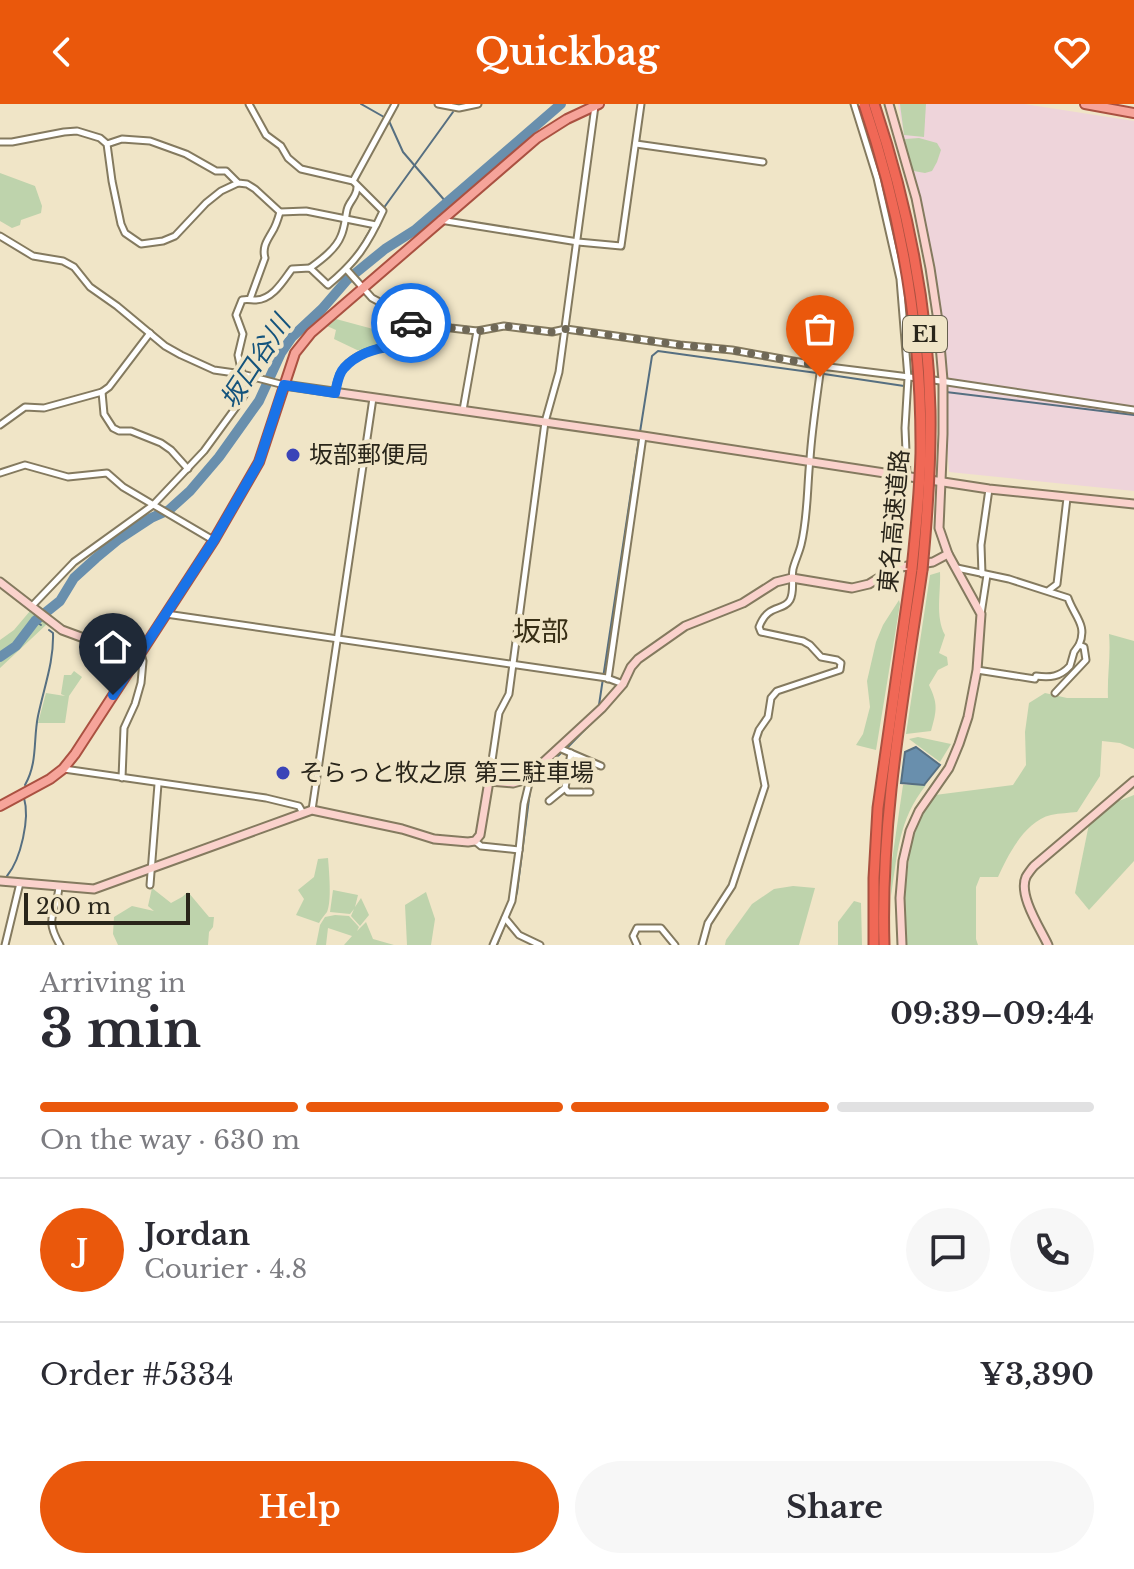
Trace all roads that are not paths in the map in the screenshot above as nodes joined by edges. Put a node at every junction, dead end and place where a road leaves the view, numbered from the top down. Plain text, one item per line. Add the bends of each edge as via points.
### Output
1 (249, 104) edge
2 (395, 104) edge
3 (438, 104) edge
4 (478, 104) edge
5 (641, 104) edge
6 (854, 104) edge
7 (864, 104) edge
8 (874, 104) edge
9 (889, 104) edge
10 (1085, 104) edge
11 (597, 105) edge
12 (1104, 106) edge
13 (1134, 113) edge
14 (0, 142) edge
15 (107, 144) junction
16 (636, 144) junction
17 (763, 162) dead end
18 (238, 183) junction
19 (355, 183) junction
20 (280, 212) junction
21 (346, 220) junction
22 (439, 220) junction
23 (374, 225) junction
24 (0, 236) edge
25 (578, 242) junction
26 (310, 268) junction
27 (347, 270) junction
28 (361, 287) junction
29 (250, 299) junction
30 (413, 320) junction
31 (566, 329) junction
32 (477, 331) junction
33 (150, 333) junction
34 (820, 371) junction
35 (242, 374) junction
36 (255, 376) junction
37 (908, 380) junction
38 (284, 385) junction
39 (943, 388) junction
40 (102, 392) junction
41 (335, 393) junction
42 (373, 398) junction
43 (463, 410) junction
44 (1134, 410) edge
45 (545, 422) junction
46 (0, 425) edge
47 (640, 436) junction
48 (809, 461) junction
49 (188, 469) junction
50 (0, 473) edge
51 (907, 476) junction
52 (941, 482) junction
53 (989, 489) junction
54 (1067, 498) junction
55 (1134, 504) edge
56 (153, 505) junction
57 (214, 540) junction
58 (948, 554) junction
59 (957, 568) junction
60 (917, 569) junction
61 (985, 574) junction
62 (792, 578) junction
63 (0, 582) edge
64 (1048, 591) junction
65 (32, 608) junction
66 (166, 614) junction
67 (981, 614) junction
68 (337, 638) junction
69 (1079, 645) junction
70 (139, 655) junction
71 (513, 665) junction
72 (977, 670) junction
73 (605, 678) junction
74 (623, 684) junction
75 (1055, 693) dead end
76 (560, 749) junction
77 (569, 753) junction
78 (601, 766) dead end
79 (63, 769) junction
80 (531, 774) junction
81 (122, 778) junction
82 (489, 781) junction
83 (1134, 781) edge
84 (158, 784) junction
85 (565, 788) junction
86 (590, 792) dead end
87 (549, 801) dead end
88 (0, 806) edge
89 (884, 809) junction
90 (308, 811) junction
91 (475, 841) junction
92 (519, 850) junction
93 (151, 870) junction
94 (0, 881) edge
95 (20, 883) junction
96 (150, 885) dead end
97 (59, 886) junction
98 (506, 919) junction
99 (5, 945) edge
100 (60, 945) edge
101 (493, 945) edge
102 (540, 945) edge
103 (637, 945) edge
104 (675, 945) edge
105 (702, 945) edge
106 (874, 945) edge
107 (884, 945) edge
108 (902, 945) edge
109 (1048, 945) edge

1 - 19 street via 266,135 301,169
2 - 19 street
3 - 4 street
5 - 16 street
6 - 37 street via 900,279
7 - 60 highway, 東名高速道路 / E1, bridge via 897,222 914,315 921,455
8 - 60 highway, 東名高速道路 / E1, bridge via 909,226 926,341 930,461
9 - 39 street via 930,268
10 - 12 main road
11 - 22 main road via 537,138
11 - 25 street
12 - 13 main road
14 - 15 street via 77,131
15 - 18 street via 150,141 226,171
15 - 18 street via 121,224 141,244 175,236 206,203
16 - 17 street
16 - 25 street via 621,246
18 - 20 street via 255,189
19 - 21 street via 357,193
19 - 23 street via 381,209
20 - 21 street via 306,211
20 - 29 street
21 - 23 street
21 - 26 street via 340,239
22 - 25 street
22 - 28 main road
23 - 27 street
24 - 33 street via 33,256 74,267 90,287
25 - 31 street
26 - 27 street via 328,285
26 - 29 street via 292,269 273,293
27 - 28 street
28 - 30 street
28 - 38 main road via 295,353
29 - 35 street via 242,300 236,315 243,334 238,355
30 - 32 street
30 - 41 street via 391,347 376,348 344,368
31 - 32 street via 504,326
31 - 34 street via 732,350
31 - 45 street
32 - 43 street
33 - 35 street via 214,370
33 - 40 street
34 - 37 street
34 - 48 street
35 - 36 street
36 - 38 street
36 - 49 street
37 - 39 street
37 - 51 street
38 - 41 street
38 - 57 main road via 259,462
39 - 44 street
39 - 52 street
40 - 46 street via 44,408 25,407
40 - 49 street via 104,414 113,428 161,443
41 - 42 street
42 - 43 street
42 - 68 street
43 - 45 street
45 - 47 street
45 - 71 street
47 - 48 street
47 - 73 street
48 - 51 street
48 - 62 street via 802,545
49 - 56 street
50 - 56 street via 25,465 68,477 107,473
51 - 52 street
52 - 53 street
52 - 58 street via 939,528
53 - 54 street
53 - 61 street via 981,545
54 - 55 street
54 - 64 street via 1057,584
56 - 57 street
56 - 65 street via 74,562
57 - 66 main road
58 - 59 street
58 - 62 street via 895,568 852,588
59 - 61 street
59 - 67 street
60 - 89 highway, 東名高速道路 / E1
60 - 89 highway, 東名高速道路 / E1 via 885,751
61 - 64 street
61 - 67 street
62 - 74 street via 685,626 638,659
62 - 105 street via 789,600 764,616 761,632 803,641 842,667 777,691 771,698 756,739 763,792 732,886 708,923
63 - 65 street
64 - 69 street via 1068,598 1083,628
65 - 70 street via 69,633
66 - 68 street
66 - 70 main road
67 - 72 street
68 - 71 street
68 - 90 street
69 - 72 street via 1070,666 1048,678
69 - 75 street via 1086,660
70 - 79 main road
70 - 81 street via 141,683 124,728
71 - 73 street
71 - 82 street
72 - 108 street via 959,744 910,831 900,898
73 - 74 street
74 - 76 street
76 - 77 street
76 - 80 street
77 - 78 street
77 - 85 street
79 - 81 street
79 - 88 main road
80 - 82 street via 513,783
80 - 92 street
81 - 84 street
82 - 91 street
83 - 109 street via 1026,876 1026,899
84 - 90 street via 266,798
84 - 93 street
85 - 86 street
85 - 87 street
89 - 106 highway, 東名高速道路 / E1 via 874,878
89 - 107 highway, 東名高速道路 / E1
90 - 91 street via 434,839
90 - 93 street
91 - 92 street
92 - 98 street
93 - 96 street
93 - 97 street via 94,889
94 - 95 street
95 - 97 street
95 - 99 street
97 - 100 street via 51,931
98 - 101 street
98 - 102 street via 519,935
103 - 104 street via 633,936 640,927 661,928

